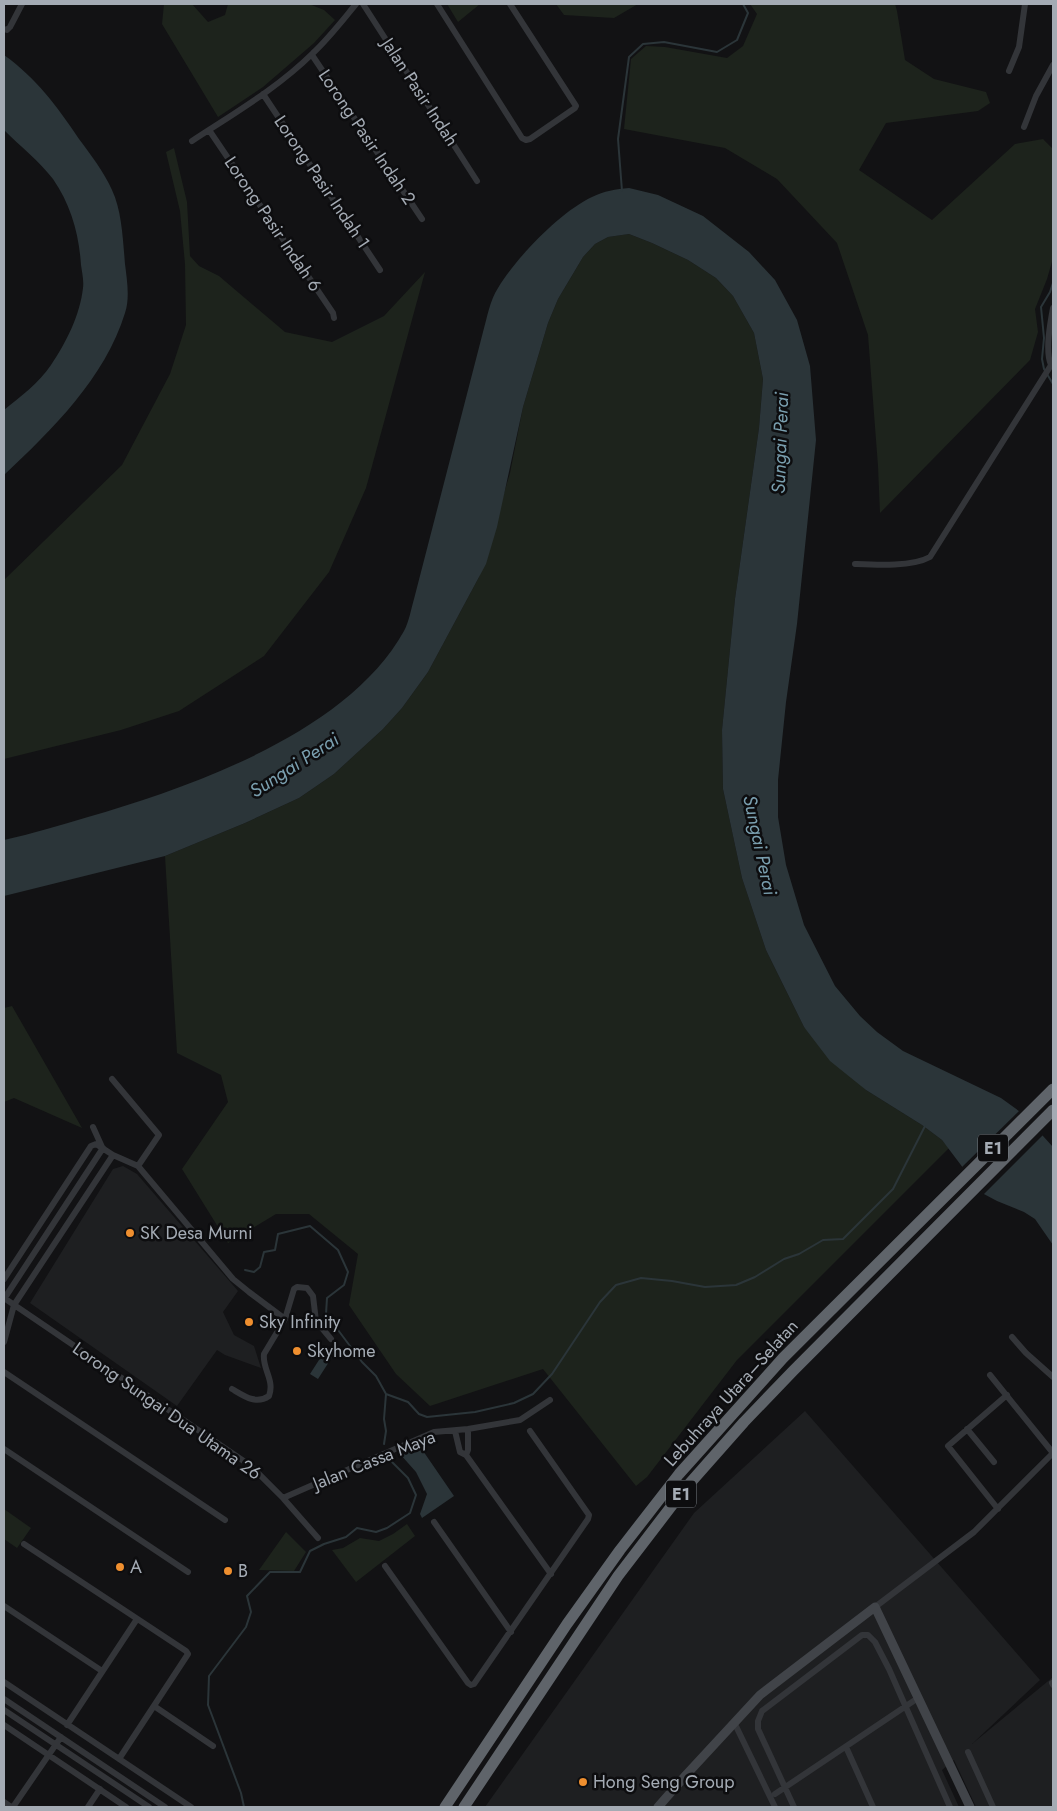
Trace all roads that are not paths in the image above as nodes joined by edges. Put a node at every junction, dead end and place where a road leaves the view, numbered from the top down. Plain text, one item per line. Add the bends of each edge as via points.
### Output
1 (22, 4) edge
2 (356, 4) edge
3 (363, 4) edge
4 (437, 4) edge
5 (510, 4) edge
6 (1025, 4) edge
7 (4, 29) edge
8 (312, 54) junction
9 (1053, 65) edge
10 (1009, 71) dead end
11 (263, 94) junction
12 (1024, 127) dead end
13 (209, 130) junction
14 (192, 142) dead end
15 (476, 181) dead end
16 (422, 219) dead end
17 (380, 270) dead end
18 (1053, 308) edge
19 (334, 318) dead end
20 (1051, 365) edge
21 (855, 564) dead end
22 (112, 1078) dead end
23 (1053, 1089) edge
24 (1053, 1110) edge
25 (93, 1127) dead end
26 (103, 1148) junction
27 (113, 1155) junction
28 (138, 1166) junction
29 (4, 1279) edge
30 (4, 1298) edge
31 (14, 1305) junction
32 (285, 1319) junction
33 (1012, 1337) dead end
34 (331, 1339) dead end
35 (4, 1342) edge
36 (4, 1372) edge
37 (990, 1375) dead end
38 (1053, 1377) edge
39 (232, 1389) dead end
40 (1007, 1395) junction
41 (550, 1400) dead end
42 (468, 1429) junction
43 (967, 1429) junction
44 (456, 1431) junction
45 (530, 1431) dead end
46 (4, 1449) edge
47 (1053, 1453) edge
48 (466, 1455) junction
49 (994, 1462) dead end
50 (283, 1498) junction
51 (998, 1508) junction
52 (225, 1520) dead end
53 (434, 1522) dead end
54 (318, 1538) dead end
55 (24, 1544) dead end
56 (384, 1566) dead end
57 (188, 1572) dead end
58 (551, 1574) junction
59 (4, 1606) edge
60 (875, 1607) junction
61 (137, 1618) junction
62 (511, 1632) junction
63 (102, 1672) junction
64 (4, 1682) edge
65 (4, 1698) edge
66 (918, 1698) junction
67 (154, 1706) junction
68 (906, 1706) junction
69 (4, 1710) edge
70 (734, 1722) junction
71 (4, 1725) edge
72 (67, 1725) junction
73 (61, 1737) junction
74 (56, 1745) junction
75 (213, 1746) dead end
76 (846, 1747) junction
77 (968, 1752) dead end
78 (49, 1755) junction
79 (119, 1759) junction
80 (785, 1788) junction
81 (100, 1790) junction
82 (776, 1794) dead end
83 (4, 1802) edge
84 (12, 1807) edge
85 (88, 1807) edge
86 (126, 1807) edge
87 (149, 1807) edge
88 (165, 1807) edge
89 (191, 1807) edge
90 (445, 1807) edge
91 (464, 1807) edge
92 (658, 1807) edge
93 (775, 1807) edge
94 (794, 1807) edge
95 (873, 1807) edge
96 (950, 1807) edge
97 (970, 1807) edge
98 (994, 1807) edge

1 - 7 street via 10,28
2 - 8 street
3 - 15 street, Jalan Pasir Indah
4 - 5 street via 526,140 575,108 575,103
6 - 10 street via 1019,47
8 - 11 street
8 - 16 street, Lorong Pasir Indah 2
9 - 12 street
11 - 13 street
11 - 17 street, Lorong Pasir Indah 1
13 - 14 street
13 - 19 street, Lorong Pasir Indah 6
18 - 20 street via 1048,359
20 - 21 street via 930,557 895,565
22 - 28 street via 159,1135
23 - 90 highway, Lebuhraya Utara–Selatan / E1 via 783,1358 679,1474 566,1624
24 - 91 highway, Lebuhraya Utara–Selatan / E1 via 793,1371 683,1491 618,1576
25 - 26 street
26 - 27 street
26 - 29 street via 96,1144 91,1146
26 - 30 street
27 - 28 street
27 - 31 street
28 - 32 street via 233,1279
30 - 31 street, Lorong Sungai Dua Utama 26
31 - 35 street
31 - 50 street, Lorong Sungai Dua Utama 26 via 251,1466
32 - 34 street via 294,1289 307,1288 313,1296 316,1321
32 - 39 street via 264,1354 272,1385 269,1396 252,1399
33 - 38 street
36 - 52 street
37 - 40 street
40 - 43 street
40 - 47 street
41 - 42 street, Jalan Cassa Maya via 520,1420
42 - 44 street, Jalan Cassa Maya
42 - 48 street
43 - 49 street
43 - 51 street via 948,1446
44 - 48 street via 460,1452
44 - 50 street, Jalan Cassa Maya via 434,1432
45 - 58 street via 589,1515
46 - 57 street
47 - 51 street
48 - 58 street
50 - 54 street, Lorong Sungai Dua Utama 26
51 - 60 street via 974,1532
53 - 62 street
55 - 61 street
56 - 62 street via 471,1685
58 - 62 street
59 - 63 street
60 - 66 main road
60 - 70 main road via 760,1694
61 - 63 street
61 - 67 street via 188,1654
63 - 72 street
64 - 72 street
65 - 73 street
66 - 68 street
66 - 97 main road
67 - 75 street
67 - 79 street
68 - 76 street
68 - 80 street via 875,1642 868,1635 862,1635 762,1711 758,1729
68 - 96 street
69 - 74 street
70 - 92 main road
70 - 93 street
71 - 78 street
72 - 79 street
73 - 74 street
73 - 88 street
74 - 78 street
74 - 87 street
76 - 80 street
76 - 95 street
77 - 98 street
78 - 81 street
78 - 84 street
79 - 89 street
80 - 82 street
80 - 94 street
81 - 85 street
81 - 86 street
83 - 84 street

